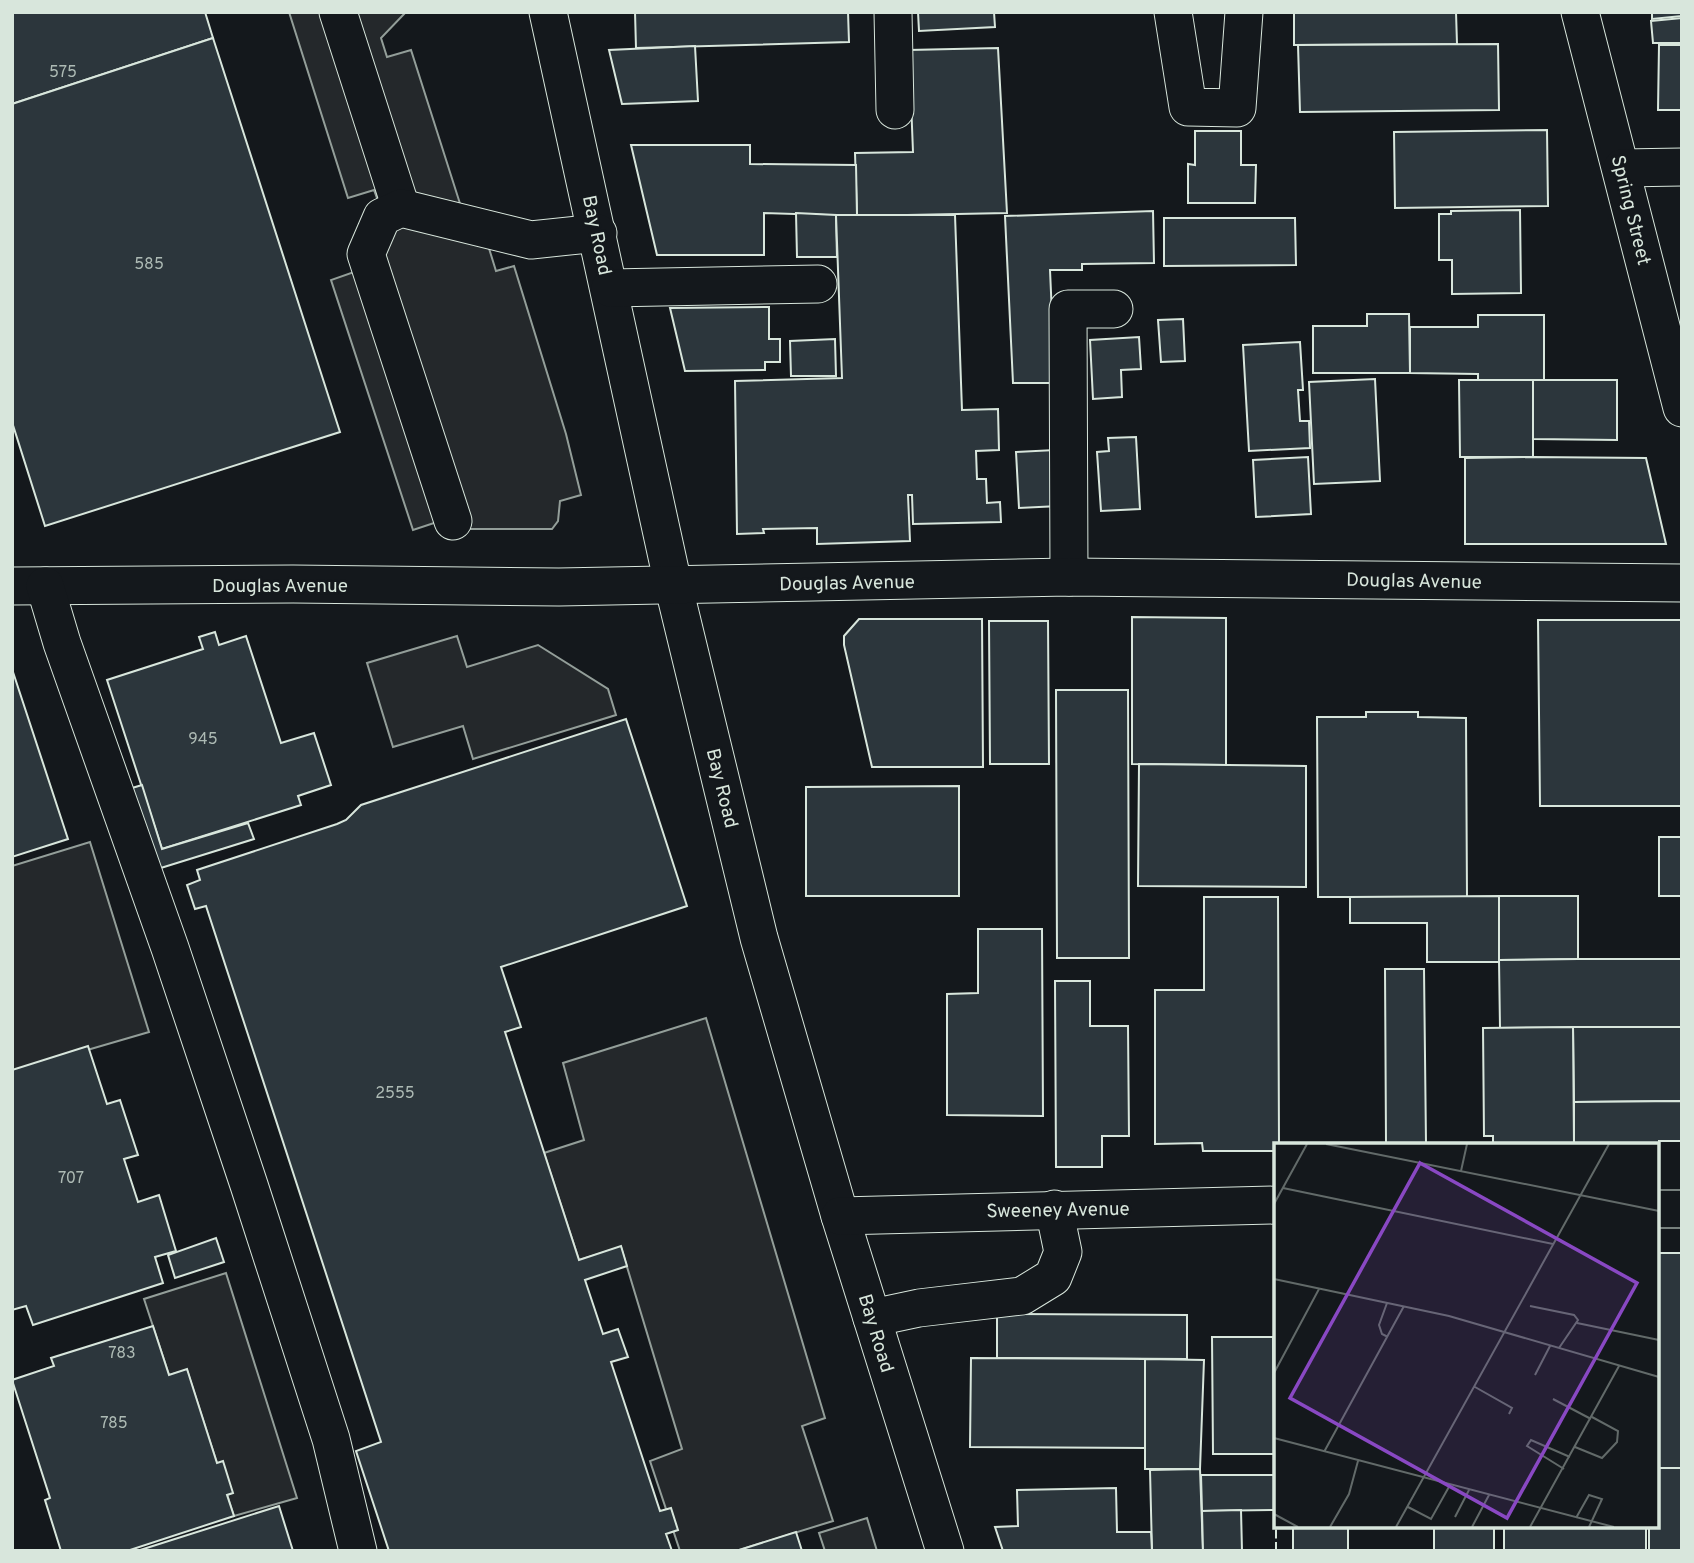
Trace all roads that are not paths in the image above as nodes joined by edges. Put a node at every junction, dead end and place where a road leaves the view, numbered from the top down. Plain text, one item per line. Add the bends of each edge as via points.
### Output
1 (338, 12) edge
2 (548, 12) edge
3 (893, 12) edge
4 (1172, 12) edge
5 (1244, 12) edge
6 (1580, 12) edge
7 (895, 110) dead end
8 (1682, 167) edge
9 (1622, 168) junction
10 (401, 208) junction
11 (598, 233) junction
12 (818, 284) dead end
13 (610, 288) junction
14 (1668, 295) edge
15 (1114, 309) dead end
16 (1682, 408) edge
17 (453, 520) dead end
18 (1069, 577) junction
19 (1682, 583) edge
20 (673, 584) junction
21 (28, 586) edge
22 (1274, 1205) edge
23 (1055, 1209) junction
24 (1659, 1209) edge
25 (1682, 1209) edge
26 (840, 1216) junction
27 (872, 1318) junction
28 (358, 1551) edge
29 (945, 1551) edge

1 - 10 street
2 - 11 street, Bay Road
3 - 7 street
4 - 5 street via 1188,107 1237,108
6 - 9 street, Spring Street
8 - 9 street
9 - 14 street, Spring Street
10 - 11 street via 531,240
10 - 17 street via 382,217 366,254
11 - 13 street, Bay Road
12 - 13 street
13 - 20 street, Bay Road
14 - 16 street, Spring Street
15 - 18 street via 1068,309
18 - 19 street, Douglas Avenue
18 - 20 street, Douglas Avenue
20 - 21 street, Douglas Avenue
20 - 26 street, Bay Road via 759,938
21 - 28 street via 62,643 170,948 331,1439
22 - 23 street, Sweeney Avenue
23 - 26 street, Sweeney Avenue
23 - 27 street via 1063,1252 1053,1277 1022,1296
24 - 25 street
26 - 27 street, Bay Road
27 - 29 street, Bay Road

